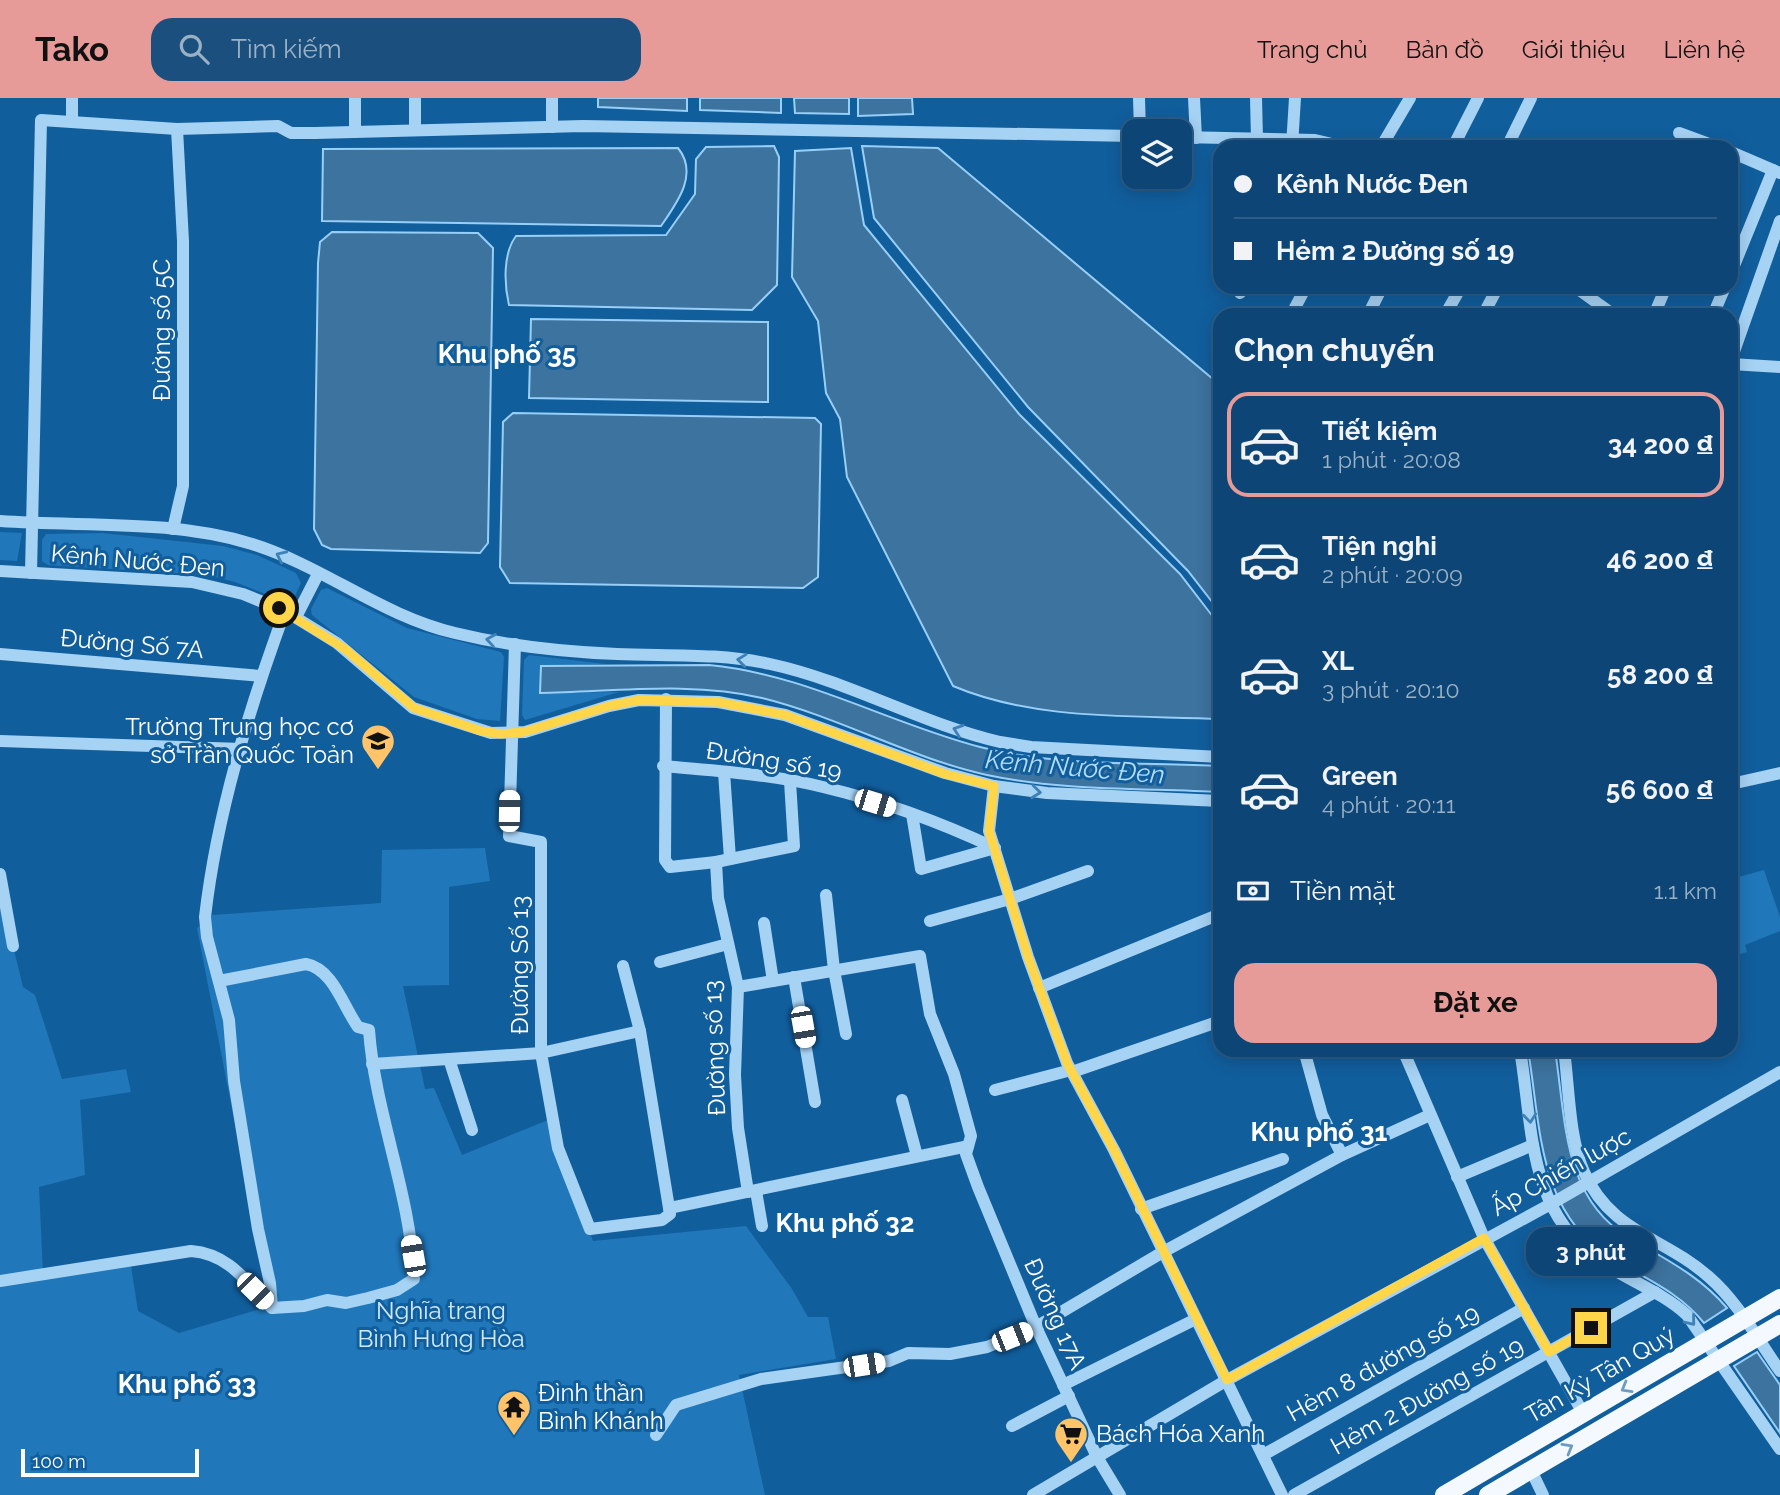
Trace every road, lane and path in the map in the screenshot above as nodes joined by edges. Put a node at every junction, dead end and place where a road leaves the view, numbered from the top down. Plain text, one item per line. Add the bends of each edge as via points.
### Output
1 (72, 98) edge
2 (355, 98) edge
3 (415, 98) edge
4 (552, 98) edge
5 (1139, 98) edge
6 (1195, 98) edge
7 (1256, 98) edge
8 (1295, 98) edge
9 (1410, 98) edge
10 (1478, 98) edge
11 (1531, 98) edge
12 (1140, 119) edge
13 (72, 121) junction
14 (552, 127) junction
15 (177, 129) junction
16 (415, 130) junction
17 (355, 132) junction
18 (1679, 133) dead end
19 (1122, 136) edge
20 (1192, 138) edge
21 (1196, 138) junction
22 (1257, 139) junction
23 (1266, 140) edge
24 (1293, 140) edge
25 (1385, 140) edge
26 (1457, 140) edge
27 (1510, 140) edge
28 (1698, 140) edge
29 (1738, 155) edge
30 (1776, 172) edge
31 (1780, 221) edge
32 (1738, 257) edge
33 (1585, 294) edge
34 (1604, 308) edge
35 (1738, 342) edge
36 (1738, 363) edge
37 (1780, 367) edge
38 (0, 522) edge
39 (35, 524) junction
40 (173, 529) junction
41 (0, 571) edge
42 (31, 573) junction
43 (318, 574) junction
44 (290, 614) junction
45 (515, 644) junction
46 (0, 654) edge
47 (261, 676) junction
48 (666, 699) junction
49 (511, 734) junction
50 (0, 741) edge
51 (242, 749) junction
52 (1213, 757) edge
53 (663, 766) junction
54 (724, 772) junction
55 (1780, 773) edge
56 (790, 781) junction
57 (1738, 782) edge
58 (994, 786) junction
59 (1213, 801) edge
60 (912, 814) junction
61 (995, 848) junction
62 (730, 859) junction
63 (716, 862) junction
64 (1088, 871) dead end
65 (0, 874) edge
66 (826, 895) dead end
67 (1010, 899) junction
68 (1213, 917) edge
69 (930, 921) dead end
70 (764, 923) dead end
71 (728, 944) junction
72 (13, 946) dead end
73 (660, 962) dead end
74 (623, 966) dead end
75 (834, 970) junction
76 (794, 977) junction
77 (219, 981) junction
78 (773, 981) junction
79 (738, 988) junction
80 (1040, 988) junction
81 (1213, 1023) edge
82 (640, 1031) junction
83 (846, 1034) dead end
84 (541, 1053) junction
85 (1306, 1057) edge
86 (1407, 1057) edge
87 (1521, 1057) edge
88 (1565, 1057) edge
89 (449, 1059) junction
90 (372, 1064) junction
91 (1071, 1071) junction
92 (1780, 1072) edge
93 (995, 1090) dead end
94 (902, 1100) dead end
95 (815, 1102) dead end
96 (1430, 1115) junction
97 (472, 1130) dead end
98 (1533, 1145) junction
99 (968, 1146) junction
100 (1342, 1155) junction
101 (917, 1156) junction
102 (1283, 1159) dead end
103 (1457, 1177) junction
104 (1585, 1184) junction
105 (752, 1192) junction
106 (1553, 1202) junction
107 (669, 1208) junction
108 (1141, 1209) junction
109 (762, 1226) dead end
110 (1484, 1238) junction
111 (1163, 1252) junction
112 (0, 1281) edge
113 (1655, 1292) junction
114 (1780, 1298) edge
115 (272, 1308) junction
116 (1524, 1308) junction
117 (1744, 1319) junction
118 (1196, 1320) junction
119 (1780, 1324) edge
120 (1036, 1327) junction
121 (1757, 1338) junction
122 (1706, 1341) junction
123 (1549, 1352) junction
124 (1718, 1360) junction
125 (1780, 1371) edge
126 (1227, 1380) junction
127 (1066, 1391) junction
128 (1583, 1413) junction
129 (1012, 1426) dead end
130 (656, 1436) dead end
131 (1780, 1449) edge
132 (1262, 1455) junction
133 (1097, 1457) junction
134 (1531, 1470) junction
135 (1033, 1495) edge
136 (1120, 1495) edge
137 (1282, 1495) edge
138 (1294, 1495) edge
139 (1444, 1495) edge
140 (1488, 1495) edge
141 (1544, 1495) edge

1 - 13 street
2 - 17 street
3 - 16 street
4 - 14 street
5 - 12 street
6 - 21 street
7 - 22 street
8 - 24 street
9 - 25 street
10 - 26 street
11 - 27 street
13 - 15 street
13 - 39 street via 41,120
14 - 16 street
14 - 19 street
15 - 17 street via 278,126 291,133
15 - 40 street, Đường số 5C via 183,241 183,485
16 - 17 street
18 - 28 street
20 - 21 street
21 - 22 street
22 - 23 street
29 - 30 street
30 - 32 street
31 - 35 street
33 - 34 street
36 - 37 street
38 - 39 street, Kênh Nước Đen
39 - 40 street, Kênh Nước Đen
39 - 42 street
43 -> 40 street, Kênh Nước Đen via 253,544
41 - 42 street, Kênh Nước Đen
42 - 44 street, Kênh Nước Đen via 205,584
43 - 44 street
45 -> 43 street, Kênh Nước Đen via 412,620
44 - 47 street
44 - 49 street, Kênh Nước Đen via 345,649 420,712 481,731
45 - 49 street
52 -> 45 street, Kênh Nước Đen via 1016,745 965,733 771,664
46 - 47 street, Đường Số 7A
47 - 51 street
48 - 49 street, Kênh Nước Đen via 609,706
48 - 53 street
48 - 58 street, Kênh Nước Đen via 771,711 945,774
49 - 84 street, Đường Số 13 via 509,836 541,842
50 - 51 street
51 - 77 street via 228,794 205,917
53 - 54 street, Đường số 19
53 - 63 street via 665,860 670,867
54 - 56 street, Đường số 19
54 - 62 street
55 - 57 street
56 - 60 street, Đường số 19
56 - 62 street via 794,846
58 -> 59 street, Kênh Nước Đen
58 - 61 street via 989,831
60 - 61 street, Đường số 19
60 - 61 street via 921,869
61 - 67 street
62 - 63 street
63 - 71 street, Đường số 13
64 - 67 street
65 - 72 street
66 - 75 street
67 - 69 street
67 - 80 street
68 - 80 street
70 - 78 street
71 - 73 street
71 - 79 street, Đường số 13
74 - 82 street
75 - 76 street
75 - 83 street
75 - 99 street, Đường 17A via 920,956 930,1014 954,1074 971,1136
76 - 78 street
76 - 95 street
77 - 90 street via 313,965 327,975 358,1027 369,1030
77 - 115 street via 229,1020 234,1080
78 - 79 street
79 - 105 street, Đường số 13 via 738,1128
80 - 91 street
81 - 91 street
82 - 84 street
82 - 107 street
84 - 89 street, Đường Số 13
84 - 107 street via 558,1148 590,1229 662,1220 670,1214
85 - 100 street via 1322,1115
86 - 96 street
87 -> 98 street
88 - 104 street
89 - 90 street, Đường Số 13
89 - 97 street
90 - 115 street via 401,1186 414,1279 397,1290 346,1303 327,1300
91 - 93 street
91 - 108 street
92 - 104 street, Ấp Chiến lược
94 - 101 street
96 - 100 street
96 - 103 street
98 - 103 street
98 - 106 street via 1538,1174
99 - 101 street
99 - 120 street, Đường 17A via 966,1154 978,1187
100 - 111 street
101 - 105 street
102 - 108 street
103 - 110 street
104 - 106 street, Ấp Chiến lược
104 - 117 street via 1625,1225 1711,1278
105 - 107 street
105 - 109 street, Đường số 13
106 - 110 street, Ấp Chiến lược
106 - 113 street via 1586,1251
108 - 111 street
110 - 116 street
110 - 126 street, Ấp Chiến lược
111 - 118 street
111 - 120 street
112 - 115 street via 202,1252 229,1263
113 -> 122 street via 1687,1315
113 - 123 street, Hẻm 2 Đường số 19
114 - 117 main road, Tân Kỳ Tân Quý
116 - 123 street
116 - 132 street, Hẻm 8 đường số 19
117 - 121 street
117 - 122 main road, Tân Kỳ Tân Quý
118 - 126 street
118 - 127 street
119 - 121 main road, Tân Kỳ Tân Quý
120 - 127 street, Đường 17A
120 - 130 street via 987,1347 950,1354 908,1353 889,1361 761,1379 676,1405
121 - 124 main road, Tân Kỳ Tân Quý
121 - 125 street
122 - 124 street
122 -> 128 main road, Tân Kỳ Tân Quý
123 - 128 street
123 - 138 street, Hẻm 2 Đường số 19
124 - 131 street
134 -> 124 main road, Tân Kỳ Tân Quý
126 - 132 street
126 - 133 street, Ấp Chiến lược
127 - 129 street
127 - 133 street, Đường 17A
128 - 139 main road, Tân Kỳ Tân Quý
132 - 137 street
133 - 135 street, Ấp Chiến lược
133 - 136 street, Đường 17A
134 - 140 main road, Tân Kỳ Tân Quý
134 - 141 street

